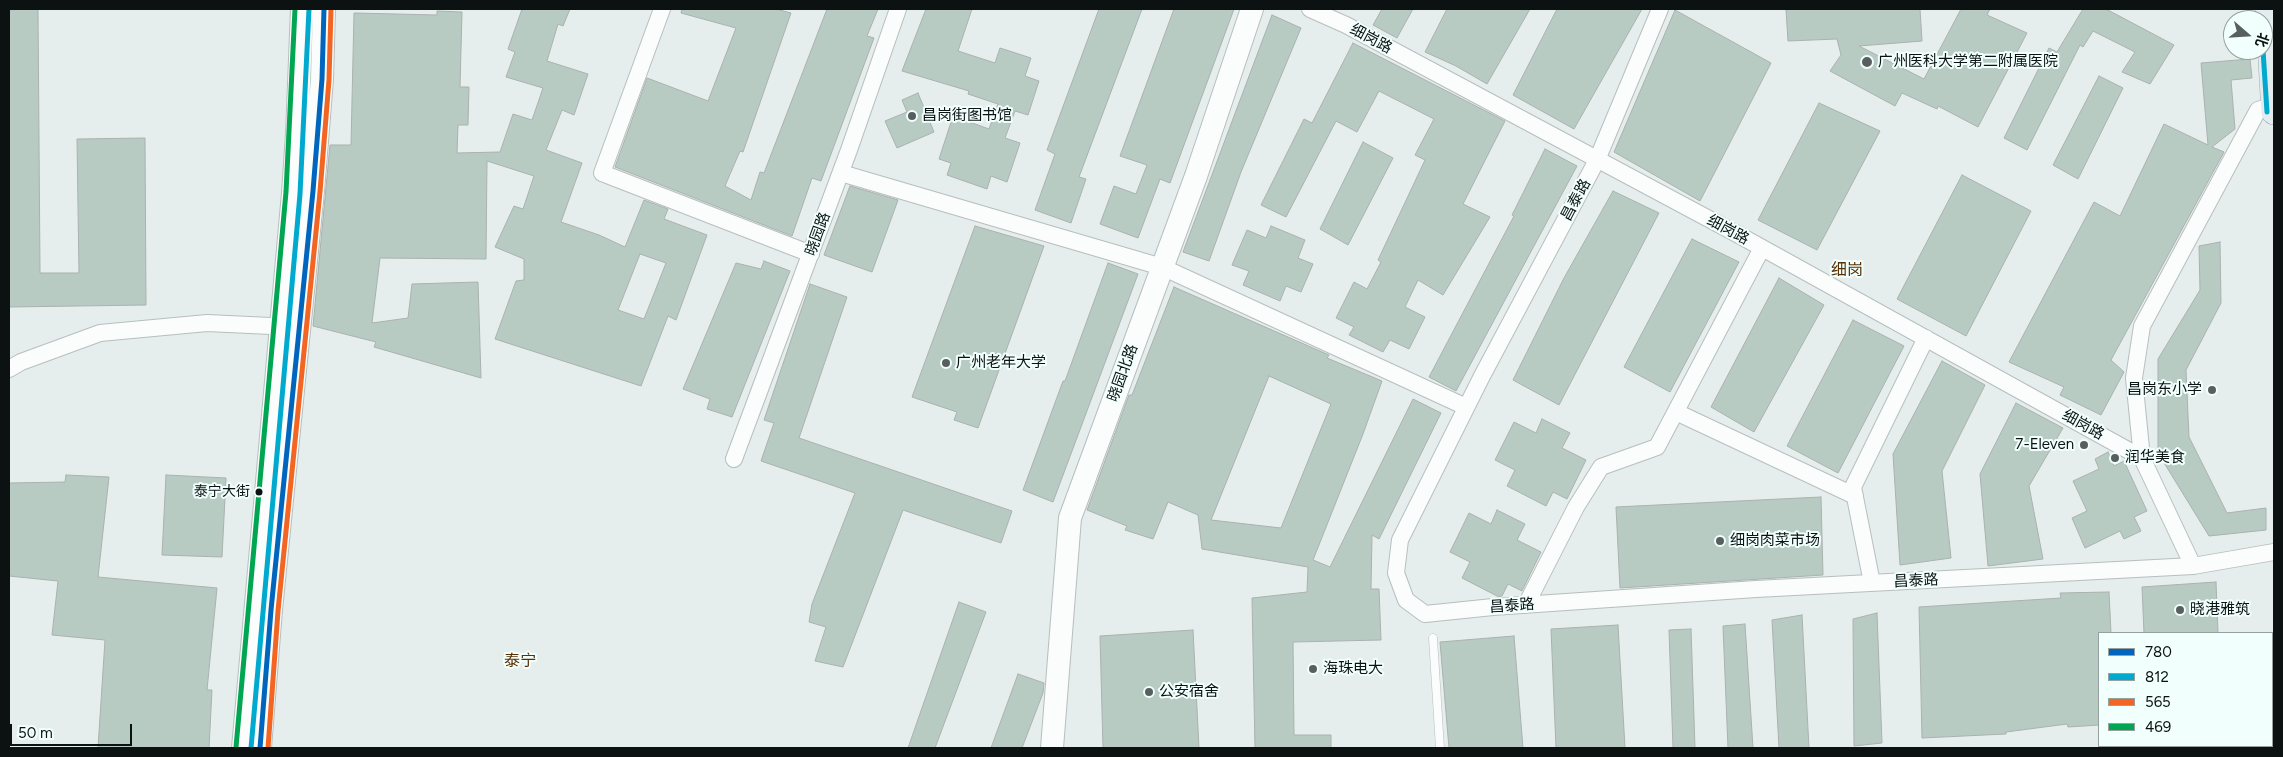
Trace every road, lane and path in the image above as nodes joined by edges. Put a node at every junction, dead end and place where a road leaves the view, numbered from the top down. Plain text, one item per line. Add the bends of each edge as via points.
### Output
1 (302, 9) edge
2 (324, 9) edge
3 (662, 9) edge
4 (898, 9) edge
5 (1252, 9) edge
6 (1310, 9) edge
7 (1660, 9) edge
8 (2268, 9) edge
9 (2274, 105) edge
10 (2274, 112) edge
11 (1597, 160) junction
12 (841, 173) junction
13 (1762, 248) junction
14 (811, 254) junction
15 (1162, 266) junction
16 (290, 326) junction
17 (1926, 338) junction
18 (9, 369) edge
19 (1466, 407) junction
20 (1676, 412) junction
21 (2142, 458) junction
22 (734, 459) dead end
23 (1855, 496) junction
24 (2274, 552) edge
25 (2193, 566) junction
26 (1872, 583) junction
27 (1526, 605) junction
28 (1433, 638) dead end
29 (2199, 747) edge
30 (243, 748) edge
31 (260, 748) edge
32 (1052, 748) edge
33 (1440, 748) edge
34 (2185, 748) edge

1 - 16 main road
2 - 16 main road via 319,116
3 - 14 street via 602,173
4 - 12 street, 晓园路
5 - 15 main road, 晓园北路
6 - 11 street, 细岗路 via 1346,25
7 - 11 street, 昌泰路
8 - 9 main road
9 - 10 main road
9 - 21 street via 2258,110 2142,326 2134,378
11 - 13 street, 细岗路
11 - 19 street, 昌泰路
12 - 14 street, 晓园路
12 - 15 street
13 - 17 street, 细岗路
13 - 20 street
14 - 22 street, 晓园路
15 - 19 street
15 - 32 main road, 晓园北路 via 1070,518
16 - 18 street via 207,323 100,333
16 - 30 main road via 258,564
16 - 31 main road
17 - 21 street, 细岗路
17 - 23 street via 1853,487
19 - 27 street, 昌泰路 via 1400,540 1396,573 1406,600 1425,614
20 - 23 street
20 - 27 street via 1657,447 1601,467 1576,507
21 - 25 street
23 - 26 street
24 - 25 street, 昌泰路
25 - 26 street, 昌泰路
26 - 27 street, 昌泰路
28 - 33 lane
29 - 34 main road

